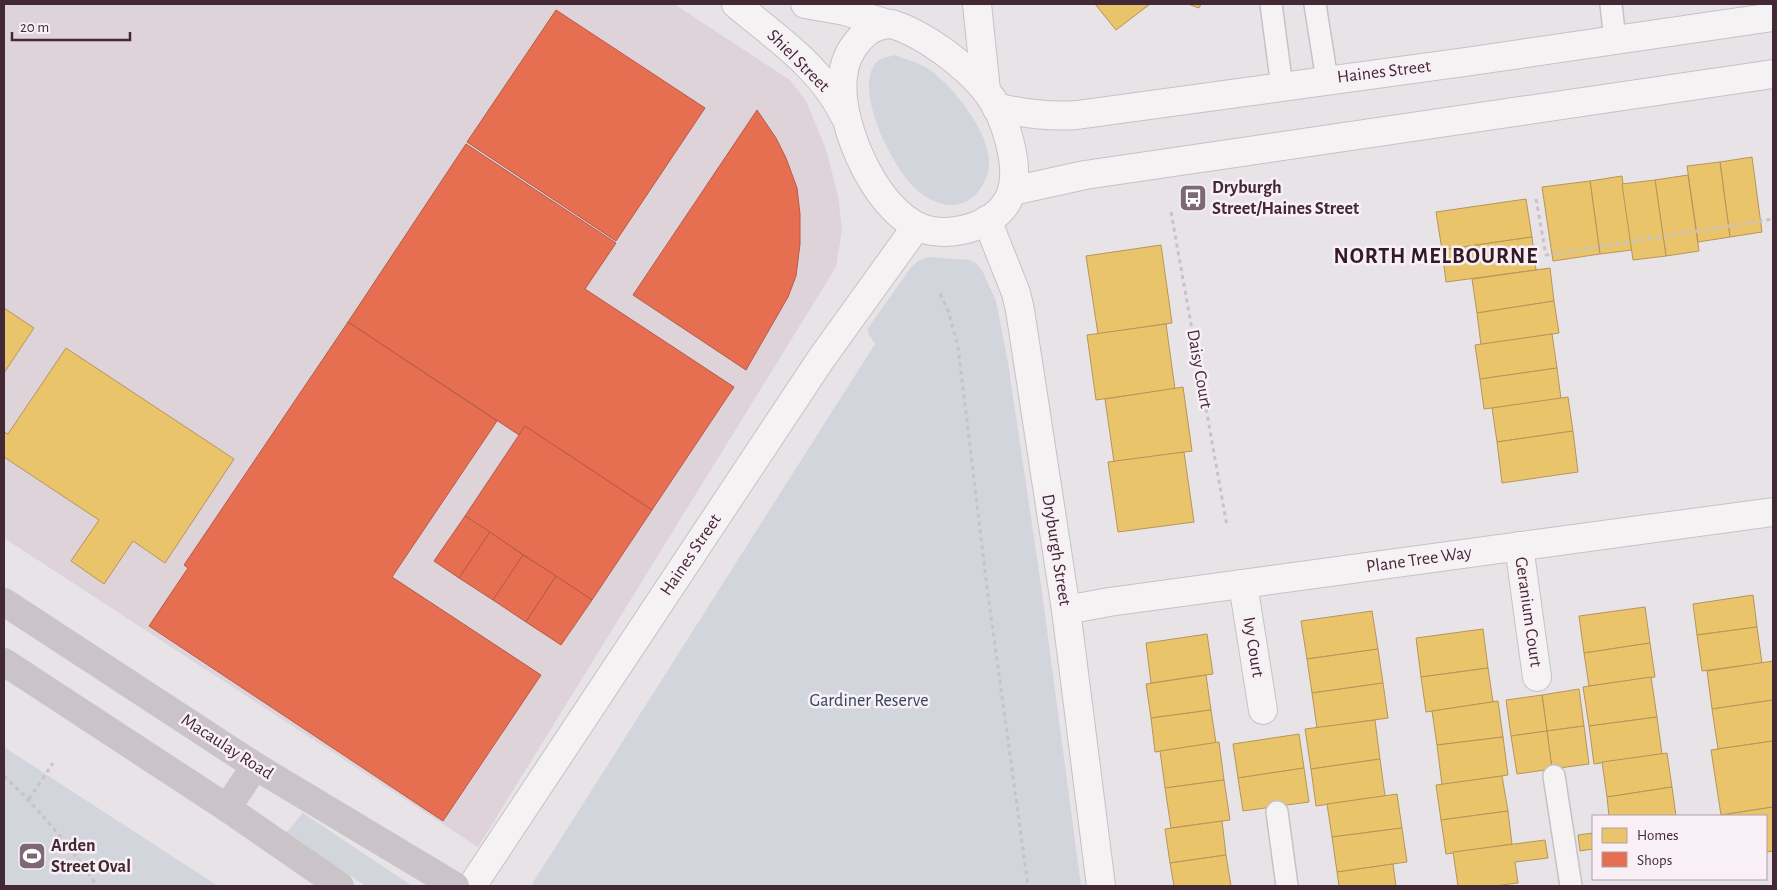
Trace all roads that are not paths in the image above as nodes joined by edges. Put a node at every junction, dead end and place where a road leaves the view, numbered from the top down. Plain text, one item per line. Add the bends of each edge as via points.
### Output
1 (736, 4) edge
2 (805, 4) edge
3 (977, 4) edge
4 (1271, 4) edge
5 (1315, 4) edge
6 (1610, 4) edge
7 (890, 17) edge
8 (1773, 17) edge
9 (1615, 41) junction
10 (1773, 74) edge
11 (1327, 80) junction
12 (1282, 87) junction
13 (991, 99) junction
14 (848, 126) junction
15 (1012, 191) junction
16 (987, 220) junction
17 (916, 227) junction
18 (1773, 512) edge
19 (1519, 546) junction
20 (1243, 584) junction
21 (4, 602) edge
22 (1066, 610) junction
23 (4, 662) edge
24 (1537, 677) dead end
25 (1263, 710) dead end
26 (254, 766) junction
27 (1554, 776) dead end
28 (227, 808) junction
29 (1277, 812) dead end
30 (340, 886) edge
31 (455, 886) edge
32 (472, 886) edge
33 (1101, 886) edge
34 (1287, 886) edge
35 (1570, 886) edge

1 - 14 street, Shiel Street via 815,73 838,104
2 - 7 street
3 - 13 street
4 - 12 lane
5 - 11 lane
6 - 9 lane
7 - 13 street via 957,63
7 - 14 street via 866,33 846,62 842,78
8 - 9 street, Haines Street
9 - 11 street, Haines Street
10 - 15 street via 1085,175
11 - 12 street, Haines Street
12 - 13 street, Haines Street via 1054,116 1031,115
13 - 15 street via 1012,154
14 - 17 street via 876,187 902,217
15 - 16 street via 1004,206
16 - 17 street via 954,232
16 - 22 street, Dryburgh Street via 1020,310
17 - 32 street, Haines Street via 821,359
18 - 19 street, Plane Tree Way
19 - 20 street, Plane Tree Way
19 - 24 street, Geranium Court
20 - 22 street, Plane Tree Way
20 - 25 street, Ivy Court
21 - 26 main road, Macaulay Road
22 - 33 street, Dryburgh Street
23 - 28 main road
26 - 28 main road
26 - 31 main road, Macaulay Road
27 - 35 lane
28 - 30 main road
29 - 34 lane

